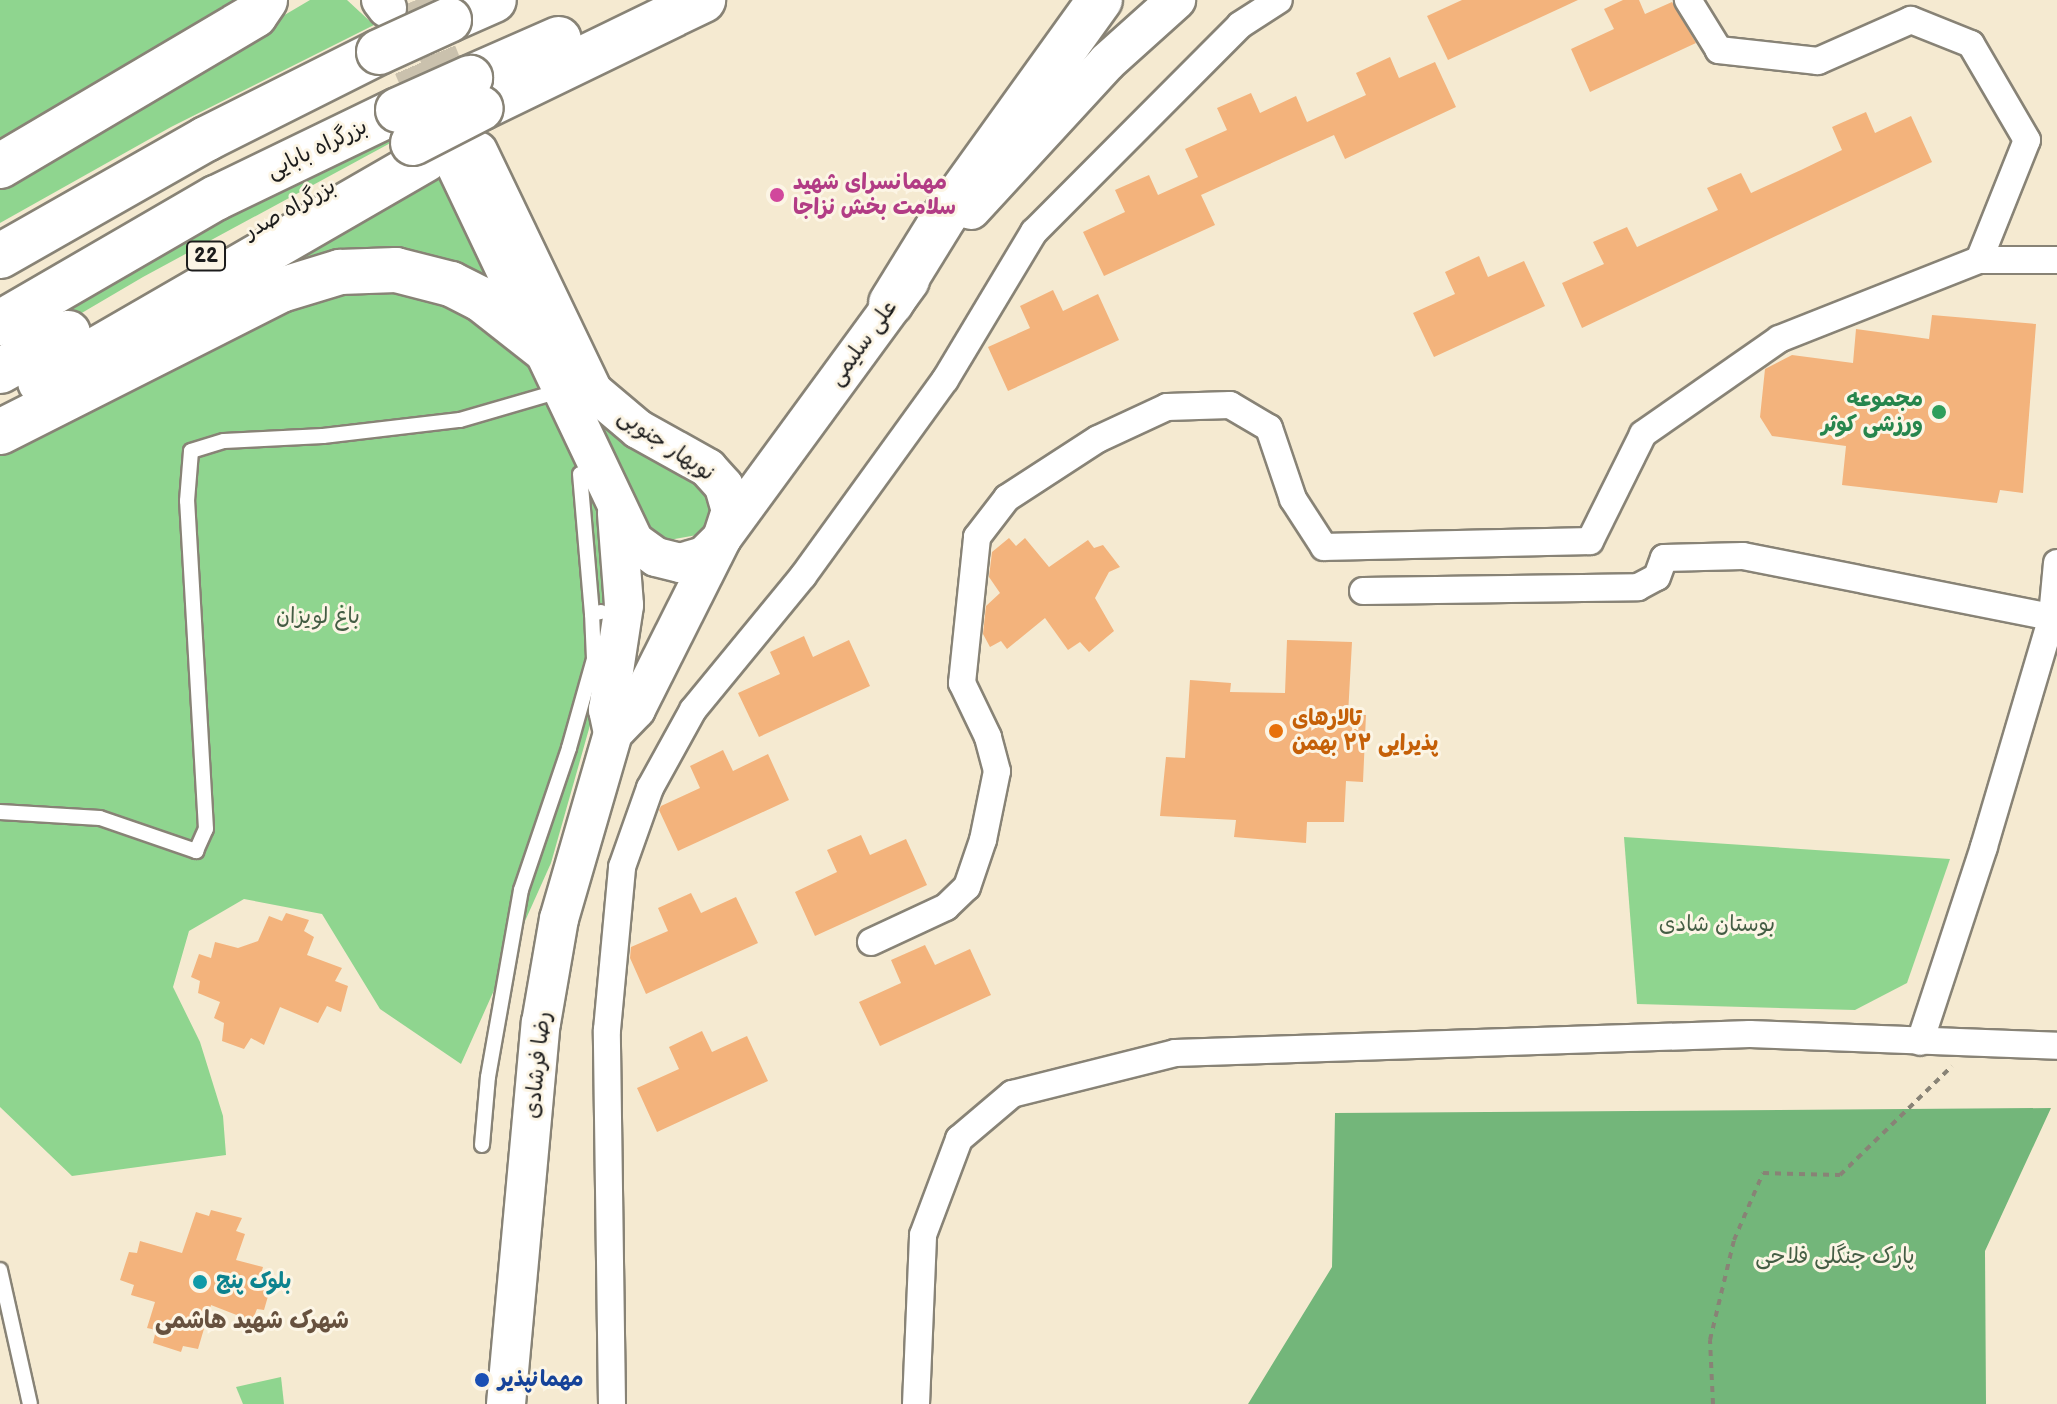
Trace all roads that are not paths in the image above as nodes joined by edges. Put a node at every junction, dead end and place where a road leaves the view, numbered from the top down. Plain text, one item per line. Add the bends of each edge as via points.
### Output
1 (265, 0) edge
2 (494, 0) edge
3 (703, 0) edge
4 (1100, 0) edge
5 (1176, 0) edge
6 (1279, 0) edge
7 (1688, 0) edge
8 (638, 18) edge
9 (451, 130) junction
10 (12, 161) edge
11 (0, 256) edge
12 (1979, 260) junction
13 (2057, 260) edge
14 (891, 303) junction
15 (0, 323) edge
16 (542, 347) junction
17 (0, 371) edge
18 (563, 390) junction
19 (0, 405) edge
20 (0, 432) edge
21 (580, 474) dead end
22 (617, 510) junction
23 (722, 538) junction
24 (2057, 563) edge
25 (1363, 591) dead end
26 (2054, 606) edge
27 (608, 610) junction
28 (613, 733) junction
29 (0, 812) edge
30 (871, 942) dead end
31 (1920, 1042) junction
32 (2057, 1046) edge
33 (482, 1145) dead end
34 (0, 1270) edge
35 (30, 1404) edge
36 (506, 1404) edge
37 (612, 1404) edge
38 (916, 1404) edge

1 - 10 highway via 255,15
2 - 11 highway, bridge via 206,139
3 - 8 highway, بزرگراه بابایی / 22
4 - 14 highway via 946,214
5 - 14 main road, علی سلیمی via 1107,62 1015,158
6 - 37 street via 1240,25 1034,232 945,380 803,576 693,710 650,788 622,867 607,1030
7 - 12 street via 1719,50 1818,61 1911,20 1971,44 2027,140
8 - 9 highway, بزرگراه بابایی / 22
9 - 15 highway, بزرگراه بابایی / 22 via 216,198
9 - 16 main road, نوبهار جنوبی
9 - 17 highway, بزرگراه صدر / 22
9 - 19 highway
9 - 23 main road, نوبهار جنوبی via 593,391 616,413 708,468 724,486 731,511
12 - 13 street
12 - 30 street via 1779,339 1643,434 1590,541 1324,547 1293,499 1269,428 1230,405 1167,407 1098,439 1007,498 977,537 962,683 988,737 997,771 983,840 967,887 946,907
14 - 23 main road, علی سلیمی
16 - 18 main road, نوبهار جنوبی
16 - 20 highway via 481,299 451,284 396,270 340,272 281,290
18 - 22 main road, نوبهار جنوبی
18 - 29 lane via 460,420 224,441 191,451 187,501 206,829 196,851 100,818
21 - 27 lane
22 - 23 main road, نوبهار جنوبی via 634,541 656,557 680,563 704,556
22 - 27 main road
23 - 28 main road, علی سلیمی via 636,709
24 - 26 street
25 - 26 street via 1638,587 1657,577 1664,558 1743,556
26 - 31 street
27 - 28 main road via 608,710
27 - 33 lane via 521,890 488,1077
28 - 36 main road, رضا فرشادی via 559,919 541,1023
31 - 32 street
31 - 38 street via 1750,1034 1175,1053 1012,1094 959,1139 923,1235
34 - 35 lane

